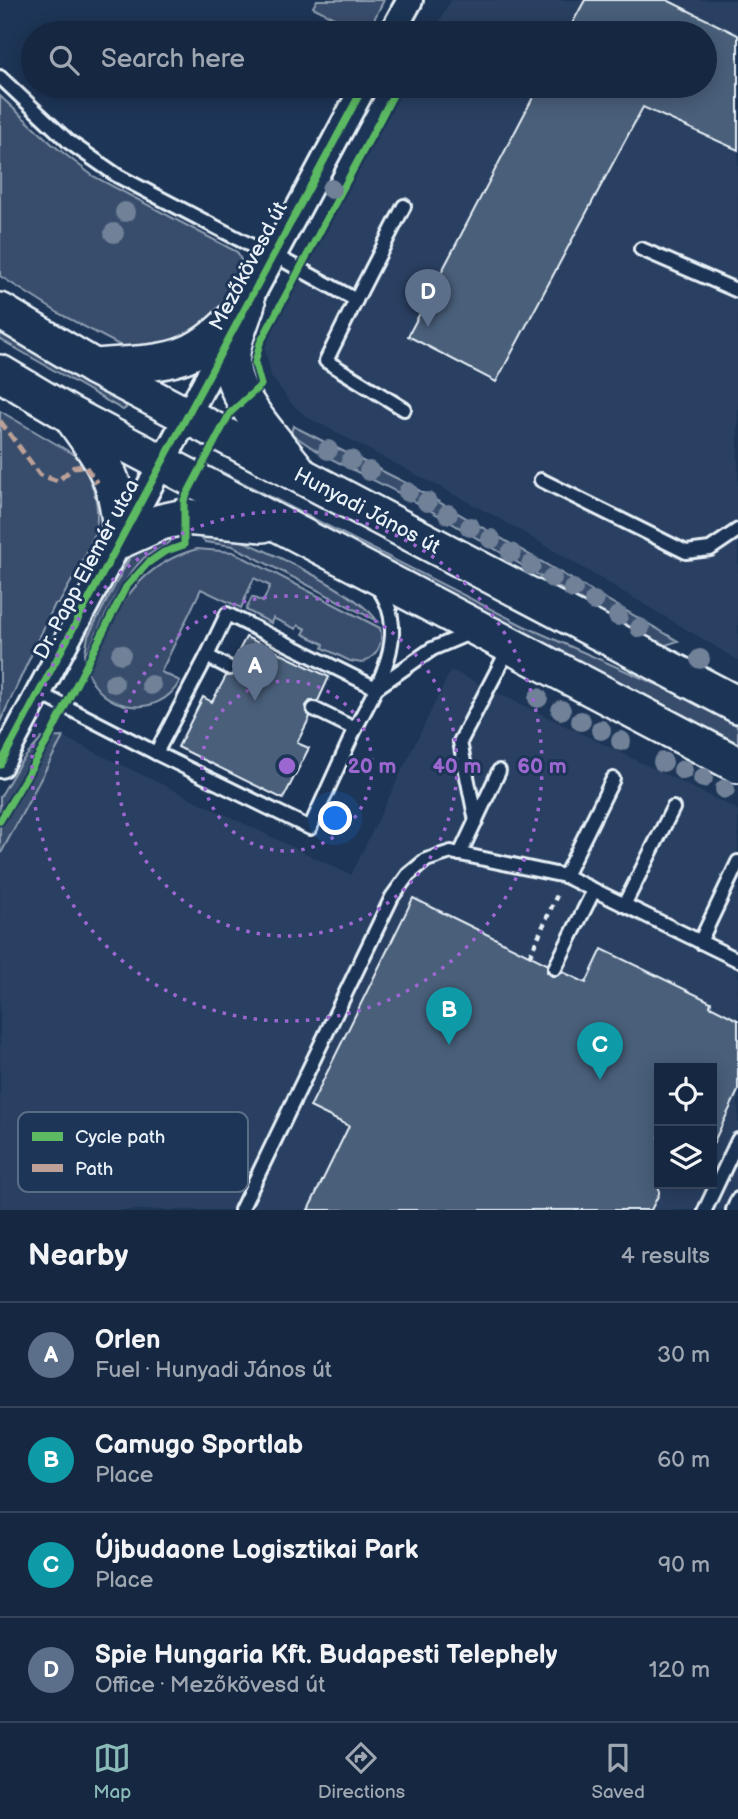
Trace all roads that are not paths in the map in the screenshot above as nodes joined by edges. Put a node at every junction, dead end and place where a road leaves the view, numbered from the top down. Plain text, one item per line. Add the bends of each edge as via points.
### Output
1 (410, 0) edge
2 (399, 21) edge
3 (0, 77) edge
4 (21, 97) edge
5 (22, 98) edge
6 (358, 98) edge
7 (404, 206) dead end
8 (641, 249) dead end
9 (273, 256) junction
10 (738, 290) edge
11 (356, 300) junction
12 (247, 304) junction
13 (0, 311) edge
14 (94, 368) junction
15 (0, 373) edge
16 (404, 409) dead end
17 (69, 414) junction
18 (187, 417) junction
19 (162, 463) junction
20 (303, 478) junction
21 (541, 480) dead end
22 (280, 525) junction
23 (738, 530) edge
24 (121, 540) junction
25 (363, 568) junction
26 (479, 629) junction
27 (510, 646) junction
28 (206, 656) junction
29 (230, 668) dead end
30 (376, 688) junction
31 (39, 693) junction
32 (738, 705) edge
33 (314, 709) dead end
34 (355, 729) junction
35 (156, 753) junction
36 (0, 765) edge
37 (738, 765) edge
38 (499, 771) dead end
39 (613, 779) dead end
40 (673, 808) dead end
41 (476, 821) junction
42 (460, 854) junction
43 (738, 862) edge
44 (565, 876) junction
45 (594, 890) junction
46 (624, 905) junction
47 (700, 942) junction
48 (738, 960) edge
49 (555, 968) dead end
50 (738, 1140) edge
51 (738, 1199) edge
52 (241, 1210) edge
53 (705, 1210) edge
54 (733, 1210) edge

1 - 2 street
3 - 4 lane
5 - 9 lane via 68,142 118,176
6 - 9 street, Mezőkövesd út
7 - 11 lane
8 - 10 lane
9 - 11 lane
9 - 12 street, Mezőkövesd út
11 - 16 lane via 326,361
12 - 14 main road via 219,336 198,351 160,362
12 - 18 street, Mezőkövesd út
12 - 20 main road via 231,367 238,389
13 - 14 main road, Hunyadi János út
14 - 18 main road, Hunyadi János út
15 - 17 main road
17 - 19 main road
17 - 24 main road via 110,472 120,505
18 - 19 street, Mezőkövesd út
18 - 20 main road, Hunyadi János út
19 - 22 main road
19 - 24 street, Dr. Papp Elemér utca
20 - 32 main road, Hunyadi János út
21 - 23 lane via 686,552 710,549
22 - 24 main road via 184,517
22 - 25 main road
24 - 31 street, Dr. Papp Elemér utca
25 - 26 main road
25 - 30 lane via 388,602 394,633
26 - 27 main road
26 - 30 lane via 432,649
27 - 37 main road
27 - 41 lane via 460,742
28 - 29 lane
28 - 30 lane via 227,614
28 - 35 lane
30 - 34 lane
31 - 35 lane
31 - 36 street, Dr. Papp Elemér utca
33 - 34 lane
34 - 35 lane via 310,828
38 - 41 lane
39 - 44 lane
40 - 46 lane
41 - 42 lane
42 - 44 lane
42 - 52 lane via 451,852 426,860 392,897
43 - 47 lane
44 - 45 lane
45 - 46 lane
45 - 49 lane
46 - 47 lane
47 - 48 lane
50 - 53 lane
51 - 54 lane

